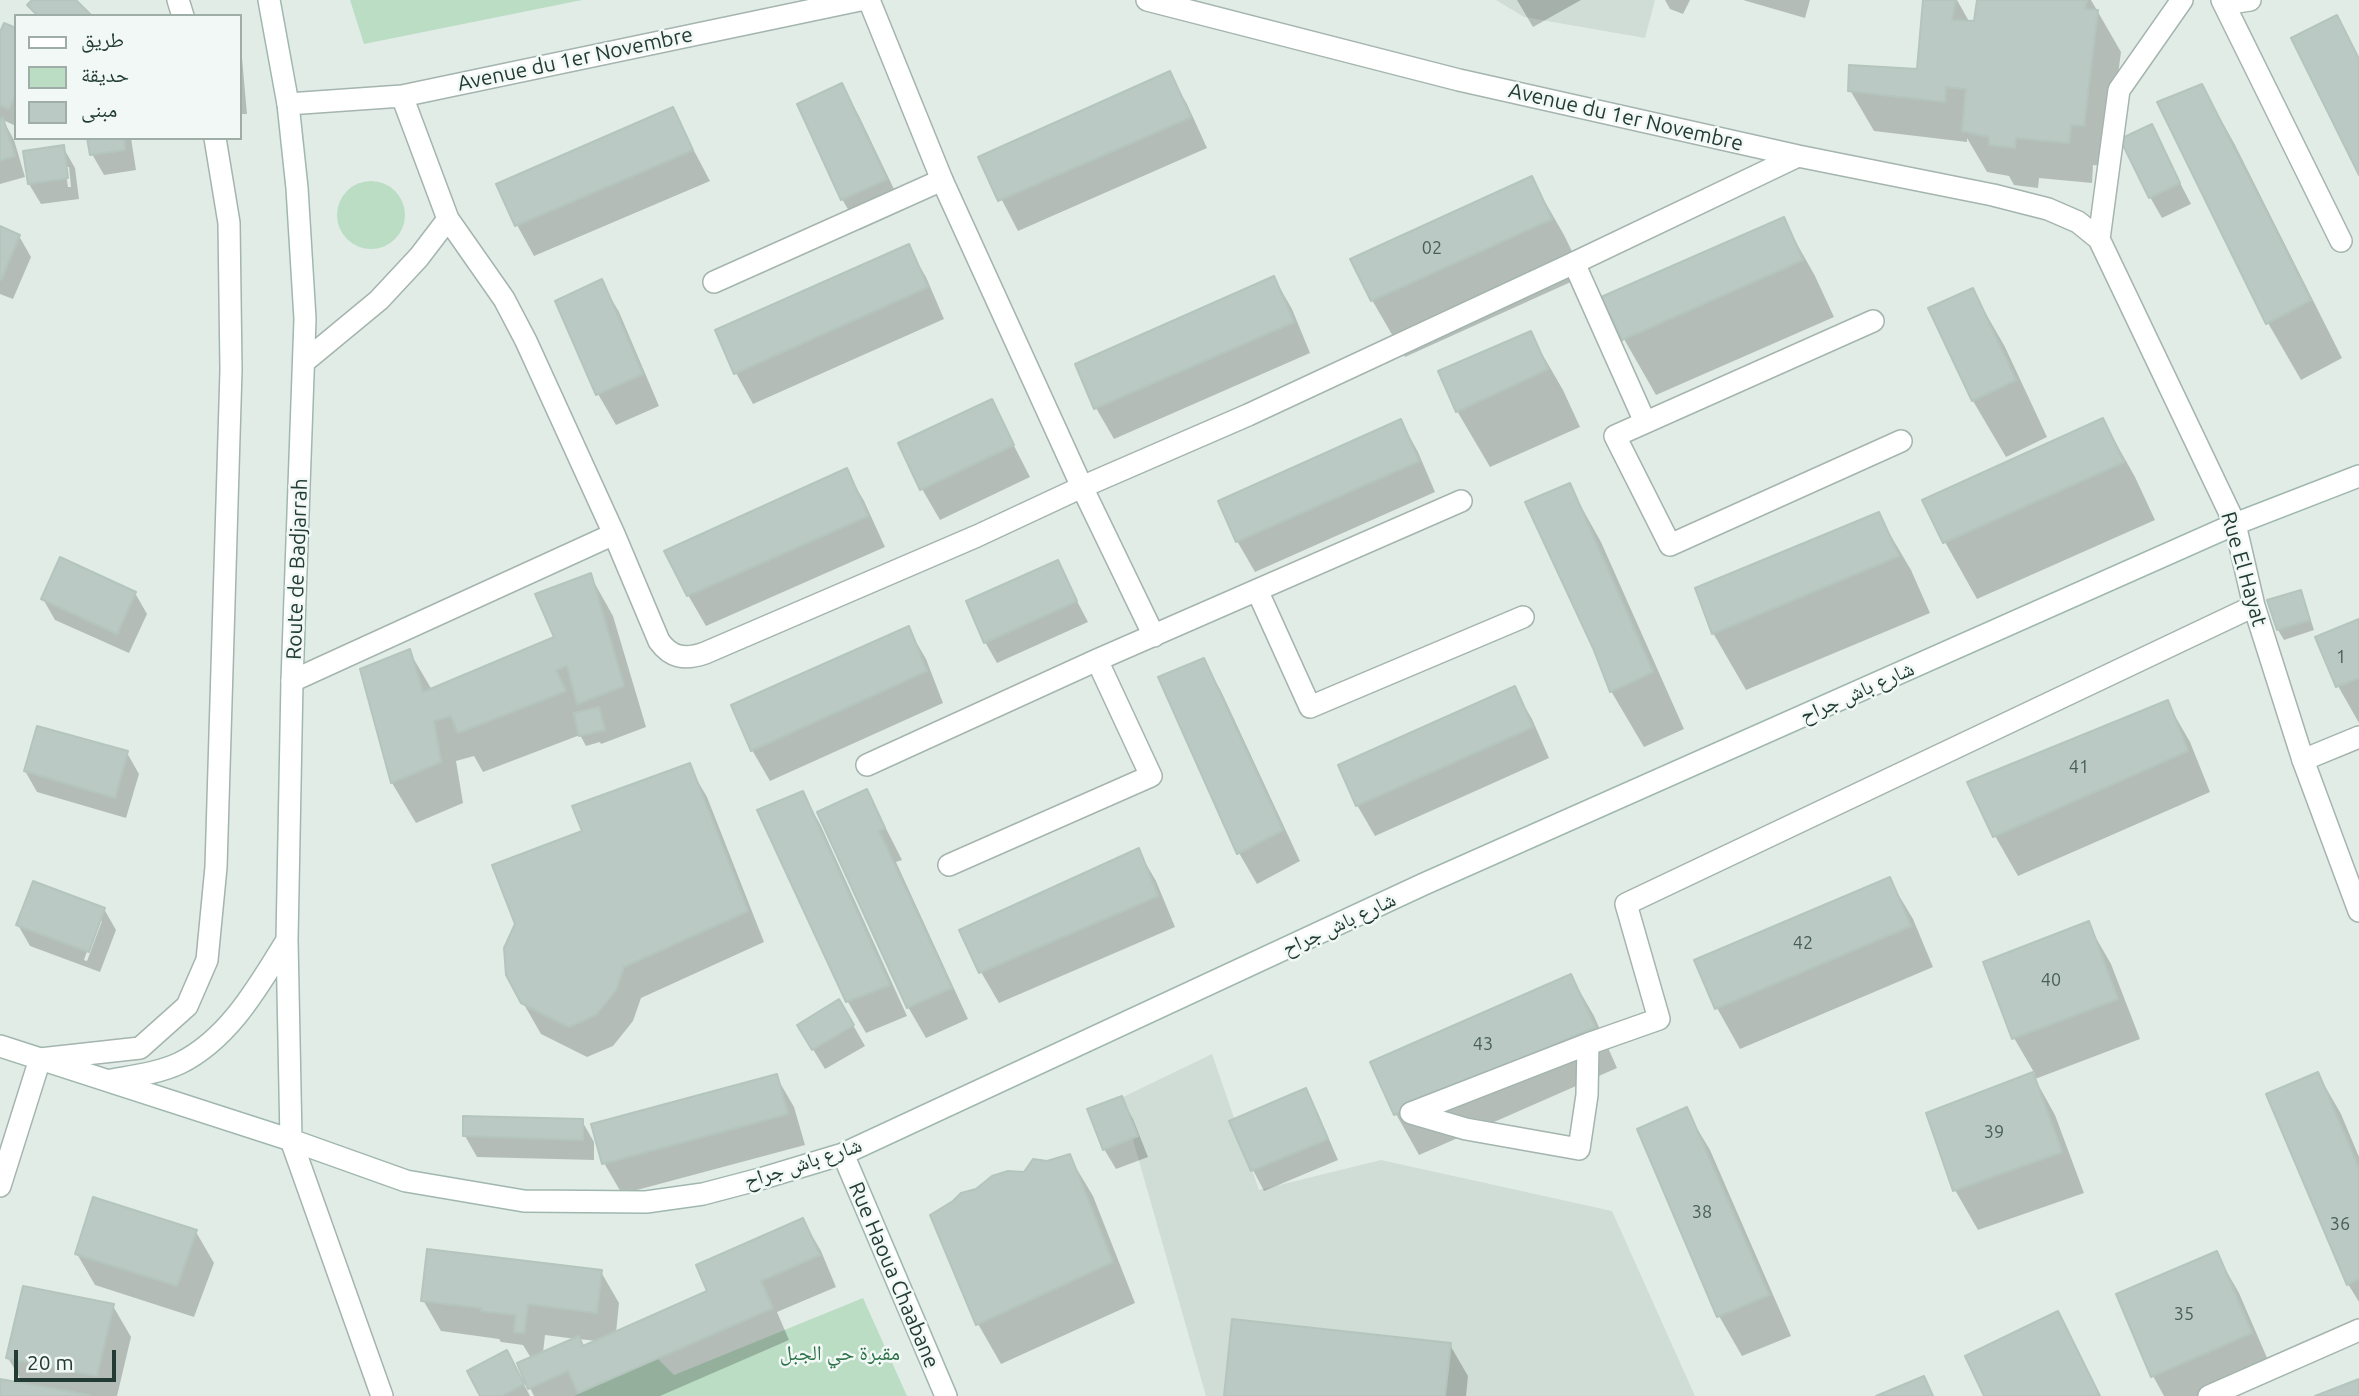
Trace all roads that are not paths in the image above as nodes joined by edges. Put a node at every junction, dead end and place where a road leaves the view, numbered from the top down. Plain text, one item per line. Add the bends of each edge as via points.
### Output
1 (268, 0) edge
2 (860, 0) edge
3 (869, 0) edge
4 (1147, 0) edge
5 (2182, 0) edge
6 (2250, 0) edge
7 (2223, 2) edge
8 (401, 96) junction
9 (288, 104) junction
10 (215, 140) edge
11 (1798, 156) junction
12 (942, 180) junction
13 (448, 219) junction
14 (2099, 239) junction
15 (2341, 241) dead end
16 (1574, 263) junction
17 (714, 282) dead end
18 (1873, 321) dead end
19 (304, 362) junction
20 (1645, 422) junction
21 (1900, 441) dead end
22 (2359, 476) edge
23 (1082, 487) junction
24 (1461, 501) dead end
25 (2235, 524) junction
26 (614, 534) junction
27 (1257, 590) junction
28 (2254, 606) junction
29 (1523, 617) dead end
30 (1154, 636) junction
31 (1097, 660) junction
32 (292, 681) junction
33 (2359, 737) edge
34 (2303, 760) junction
35 (867, 765) dead end
36 (949, 865) dead end
37 (2359, 911) edge
38 (287, 940) junction
39 (1588, 1044) junction
40 (0, 1046) edge
41 (40, 1059) junction
42 (108, 1080) junction
43 (291, 1140) junction
44 (843, 1154) junction
45 (0, 1186) edge
46 (2359, 1330) edge
47 (382, 1396) edge
48 (946, 1396) edge
49 (2209, 1396) edge

1 - 9 street, Route de Badjarrah
2 - 8 street, Avenue du 1er Novembre
3 - 12 street
4 - 11 street, Avenue du 1er Novembre via 1459,80
5 - 14 street via 2119,90
6 - 7 street
7 - 15 street
8 - 9 street, Avenue du 1er Novembre
8 - 13 street
9 - 19 street, Route de Badjarrah via 302,258
10 - 41 street via 229,223 231,370 216,867 207,960 187,1006 140,1048
11 - 14 street, Avenue du 1er Novembre via 2048,209 2078,222
11 - 16 street
12 - 17 street
12 - 23 street
13 - 19 street via 379,300
13 - 26 street via 504,299
14 - 25 street, Rue El Hayat
16 - 20 street
16 - 23 street
18 - 20 street
19 - 32 street, Route de Badjarrah
20 - 21 street via 1615,436 1670,545
22 - 25 street, شارع باش جراح
23 - 26 street via 692,658 667,652 659,641
23 - 30 street
24 - 27 street
25 - 28 street, Rue El Hayat
25 - 44 street, شارع باش جراح via 1424,884
26 - 32 street
27 - 29 street via 1310,706
27 - 30 street
28 - 34 street, Rue El Hayat
28 - 39 street via 1626,904 1659,1019
30 - 31 street
31 - 35 street
31 - 36 street via 1151,776
32 - 38 street, Route de Badjarrah
33 - 34 street
34 - 37 street, Rue El Hayat
38 - 42 street via 236,1016 200,1050 154,1072
38 - 43 street, Route de Badjarrah
39 - 39 street via 1562,1054 1411,1113 1466,1129 1579,1149
40 - 41 street, شارع باش جراح
41 - 42 street, شارع باش جراح
41 - 45 street
42 - 43 street, شارع باش جراح
43 - 44 street, شارع باش جراح via 407,1181 524,1201 646,1202 702,1194
43 - 47 street, Route de Badjarrah
44 - 48 street, Rue Haoua Chaabane
46 - 49 street

